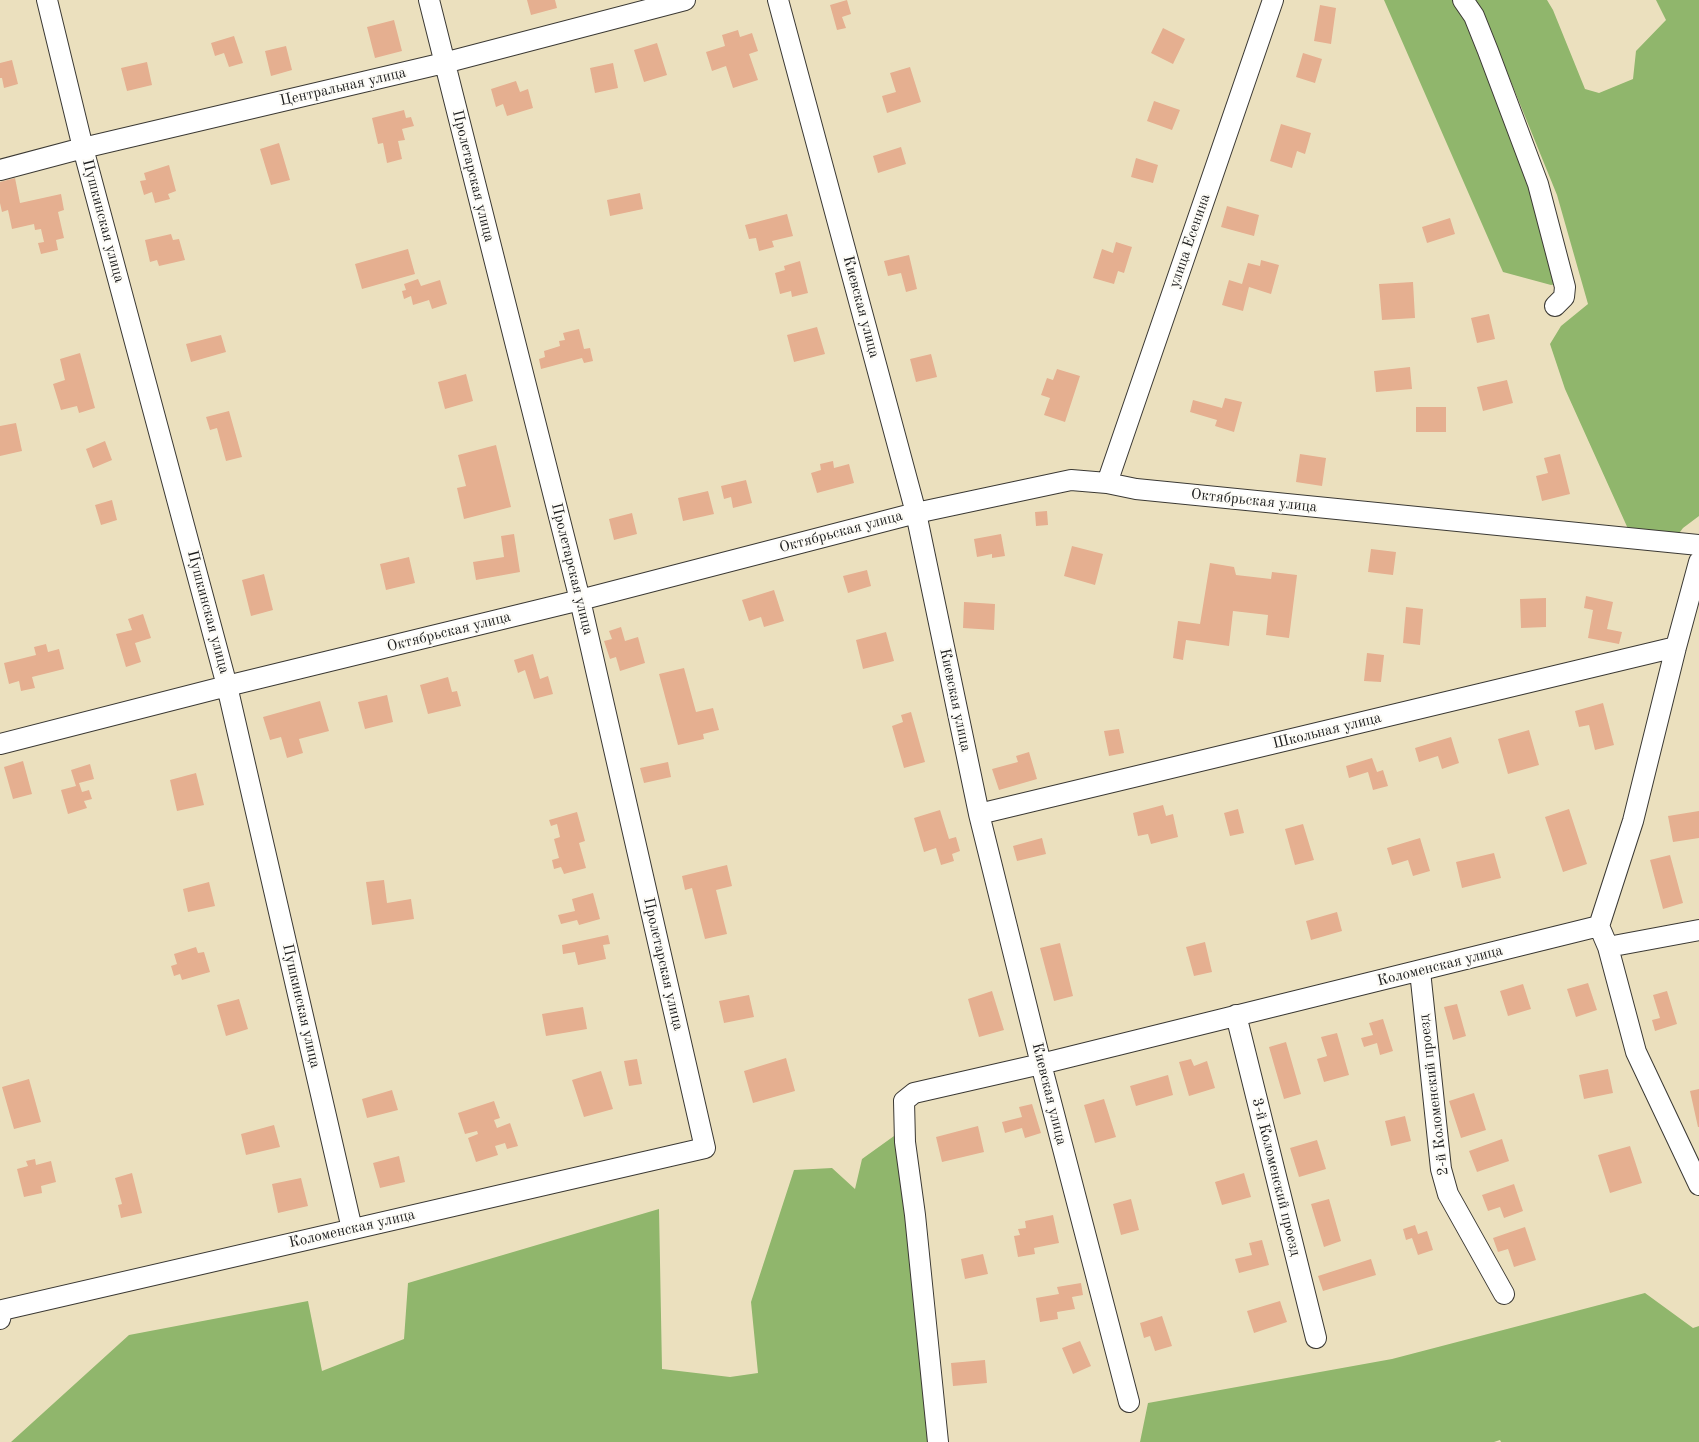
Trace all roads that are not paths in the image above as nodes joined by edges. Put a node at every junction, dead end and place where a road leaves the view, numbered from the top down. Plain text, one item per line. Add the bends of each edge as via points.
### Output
1 (46, 0) edge
2 (429, 0) edge
3 (685, 0) edge
4 (778, 0) edge
5 (1273, 0) edge
6 (1463, 0) edge
7 (444, 63) junction
8 (83, 148) junction
9 (0, 170) edge
10 (1555, 306) dead end
11 (1107, 483) junction
12 (916, 513) junction
13 (1699, 545) edge
14 (1699, 562) edge
15 (580, 600) junction
16 (1676, 647) junction
17 (227, 686) junction
18 (0, 744) edge
19 (979, 814) junction
20 (1599, 926) junction
21 (1699, 930) edge
22 (1608, 948) junction
23 (1420, 971) junction
24 (1236, 1015) junction
25 (1041, 1064) junction
26 (703, 1141) joint
27 (1699, 1186) edge
28 (352, 1229) junction
29 (1504, 1294) dead end
30 (1, 1309) edge
31 (1316, 1338) dead end
32 (1129, 1402) dead end
33 (938, 1442) edge

1 - 8 street, Пушкинская улица
2 - 7 street, Пролетарская улица
3 - 7 street, Центральная улица
4 - 12 street, Киевская улица
5 - 11 street, улица Есенина
6 - 10 street via 1474,16 1538,184 1565,286 1564,297
7 - 8 street, Центральная улица
7 - 15 street, Пролетарская улица
8 - 9 street, Центральная улица
8 - 17 street, Пушкинская улица
11 - 12 street, Октябрьская улица via 1071,480
11 - 13 street, Октябрьская улица via 1136,489
12 - 15 street, Октябрьская улица
12 - 19 street, Киевская улица
14 - 16 street
15 - 17 street, Октябрьская улица
15 - 26 street, Пролетарская улица
16 - 19 street, Школьная улица
16 - 20 street via 1632,821
17 - 18 street, Октябрьская улица
17 - 28 street, Пушкинская улица
19 - 25 street, Киевская улица
20 - 22 street
20 - 23 street, Коломенская улица
21 - 22 street
22 - 27 street via 1636,1052
23 - 24 street, Коломенская улица
23 - 29 street, 2-й Коломенский проезд via 1441,1169 1448,1194
24 - 25 street, Коломенская улица
24 - 31 street, 3-й Коломенский проезд
25 - 32 street, Киевская улица
25 - 33 street, Коломенская улица via 914,1093 904,1101 905,1142
26 - 28 street, Коломенская улица via 705,1148
28 - 30 street, Коломенская улица

